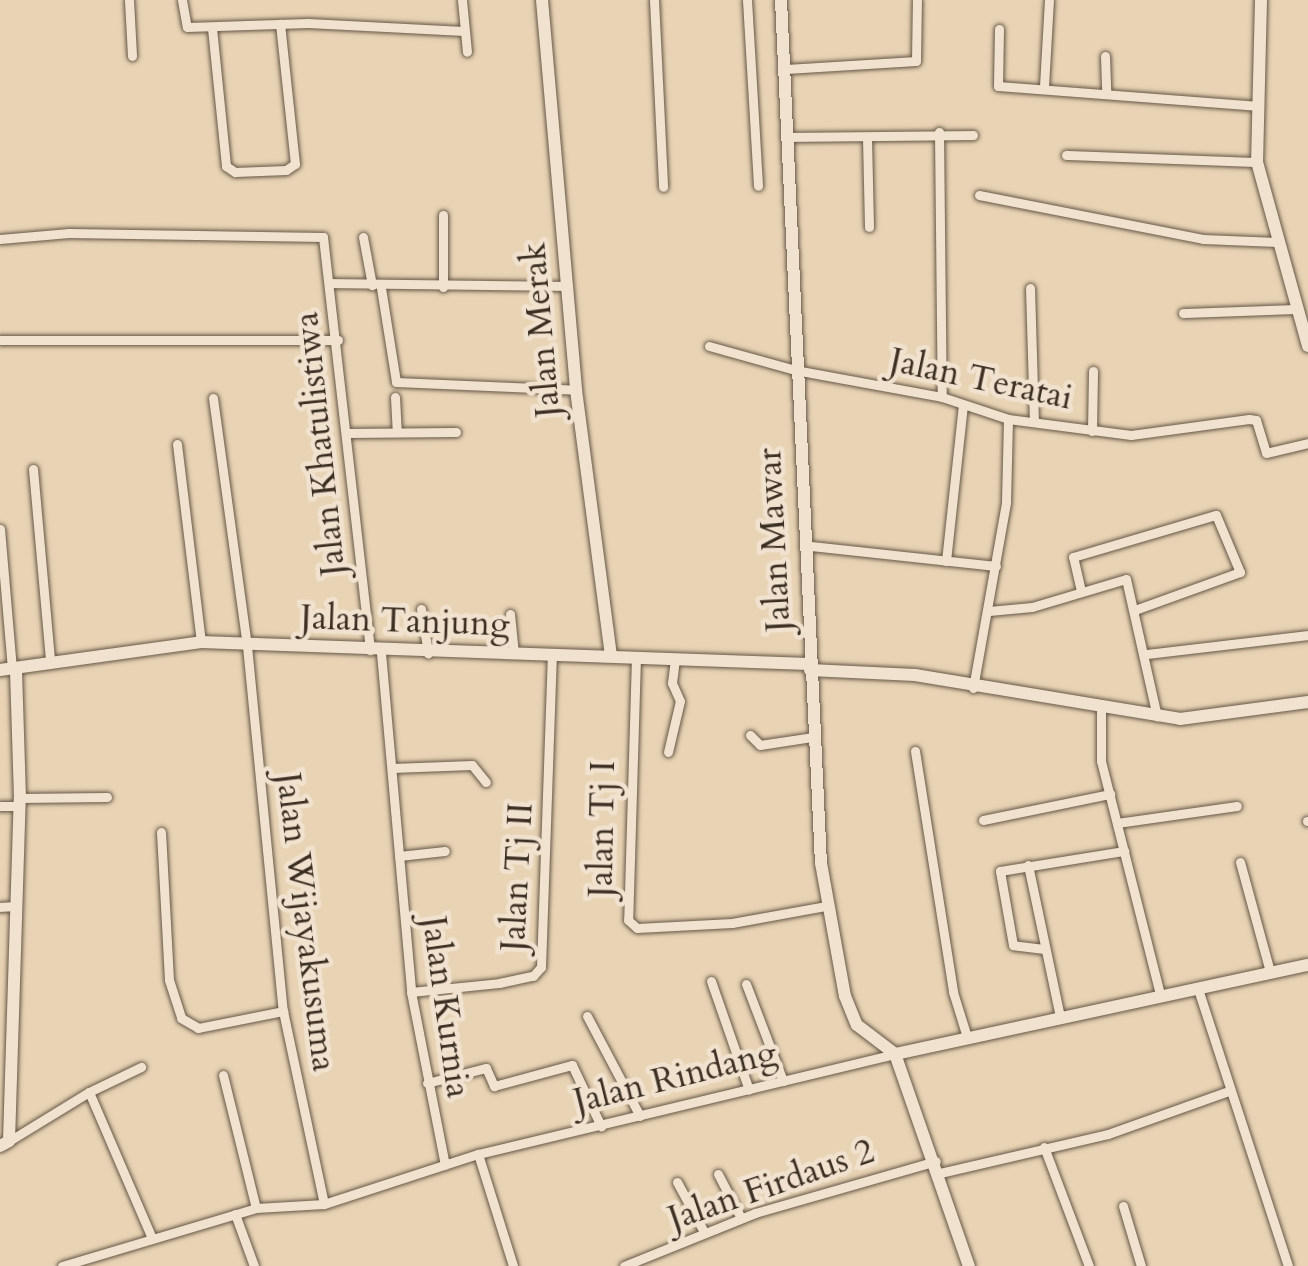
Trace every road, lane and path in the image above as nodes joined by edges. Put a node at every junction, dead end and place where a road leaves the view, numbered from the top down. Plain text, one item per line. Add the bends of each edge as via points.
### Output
1 (129, 0) edge
2 (182, 0) edge
3 (462, 0) edge
4 (558, 0) edge
5 (654, 0) edge
6 (747, 0) edge
7 (781, 0) edge
8 (917, 0) edge
9 (1050, 0) edge
10 (1262, 0) edge
11 (542, 1) edge
12 (280, 24) junction
13 (212, 28) junction
14 (999, 29) dead end
15 (464, 31) junction
16 (467, 52) dead end
17 (132, 56) dead end
18 (1105, 56) dead end
19 (786, 69) junction
20 (1044, 86) junction
21 (1106, 92) junction
22 (1259, 106) junction
23 (939, 132) junction
24 (972, 134) dead end
25 (788, 137) junction
26 (867, 138) junction
27 (1066, 155) dead end
28 (1257, 162) junction
29 (758, 186) dead end
30 (663, 187) dead end
31 (979, 195) dead end
32 (443, 214) dead end
33 (869, 227) dead end
34 (363, 237) dead end
35 (0, 239) edge
36 (1277, 242) junction
37 (328, 283) junction
38 (565, 286) junction
39 (377, 287) junction
40 (443, 287) junction
41 (1030, 288) dead end
42 (1298, 308) junction
43 (1183, 313) dead end
44 (0, 340) edge
45 (338, 340) junction
46 (709, 346) dead end
47 (1308, 346) edge
48 (795, 370) junction
49 (1093, 371) dead end
50 (576, 390) junction
51 (942, 397) junction
52 (214, 398) dead end
53 (395, 398) dead end
54 (963, 405) junction
55 (1008, 420) junction
56 (1034, 420) junction
57 (1092, 431) junction
58 (398, 432) junction
59 (456, 432) dead end
60 (348, 433) junction
61 (1308, 443) edge
62 (177, 444) dead end
63 (33, 469) dead end
64 (0, 528) edge
65 (811, 546) junction
66 (946, 561) junction
67 (996, 566) junction
68 (1081, 591) junction
69 (421, 608) dead end
70 (1138, 610) junction
71 (988, 611) junction
72 (510, 614) dead end
73 (1308, 635) edge
74 (201, 642) junction
75 (247, 646) junction
76 (375, 652) junction
77 (428, 653) junction
78 (514, 654) junction
79 (611, 654) junction
80 (1147, 654) junction
81 (552, 655) junction
82 (636, 656) junction
83 (674, 658) junction
84 (50, 660) junction
85 (810, 667) junction
86 (9, 669) edge
87 (973, 688) junction
88 (1308, 702) edge
89 (1102, 709) junction
90 (1157, 717) junction
91 (750, 735) dead end
92 (813, 737) junction
93 (915, 750) dead end
94 (668, 752) dead end
95 (392, 768) junction
96 (486, 782) dead end
97 (1110, 794) junction
98 (108, 797) dead end
99 (20, 802) junction
100 (0, 806) edge
101 (1236, 806) dead end
102 (983, 820) dead end
103 (1117, 823) junction
104 (161, 832) dead end
105 (444, 851) dead end
106 (1124, 851) junction
107 (399, 856) junction
108 (1240, 862) dead end
109 (1028, 865) junction
110 (7, 906) edge
111 (826, 906) junction
112 (1044, 949) junction
113 (1308, 965) edge
114 (1270, 972) junction
115 (711, 981) dead end
116 (746, 984) dead end
117 (1198, 989) junction
118 (412, 992) junction
119 (1160, 995) junction
120 (283, 1011) junction
121 (587, 1016) dead end
122 (1060, 1017) junction
123 (967, 1038) junction
124 (895, 1054) junction
125 (141, 1068) dead end
126 (223, 1075) dead end
127 (783, 1081) junction
128 (427, 1082) junction
129 (748, 1090) junction
130 (89, 1092) junction
131 (1226, 1092) junction
132 (640, 1116) junction
133 (601, 1126) junction
134 (4, 1143) edge
135 (1044, 1147) junction
136 (478, 1154) junction
137 (445, 1165) junction
138 (938, 1167) junction
139 (718, 1174) dead end
140 (676, 1182) dead end
141 (324, 1204) junction
142 (1123, 1206) dead end
143 (256, 1208) junction
144 (235, 1214) junction
145 (742, 1218) junction
146 (704, 1232) junction
147 (152, 1238) junction
148 (631, 1265) edge
149 (62, 1266) edge
150 (254, 1266) edge
151 (512, 1266) edge
152 (969, 1266) edge
153 (1089, 1266) edge
154 (1141, 1266) edge
155 (1288, 1266) edge

1 - 17 street
2 - 13 street via 187,27
3 - 15 street
4 - 11 street
5 - 30 street
6 - 29 street
7 - 19 street, Jalan Mawar
8 - 19 street via 916,60
9 - 20 street
10 - 22 street
11 - 38 street, Jalan Merak
12 - 13 street
12 - 13 street via 295,164 286,170 235,172 226,166
12 - 15 street
14 - 20 street via 998,86
15 - 16 street
18 - 21 street
19 - 25 street, Jalan Mawar
20 - 21 street
21 - 22 street
22 - 28 street
23 - 24 street
23 - 26 street
23 - 51 street
25 - 26 street
25 - 48 street, Jalan Mawar
26 - 33 street
27 - 28 street
28 - 36 street
31 - 36 street via 1203,239
32 - 40 street
34 - 39 street
35 - 37 street, Jalan Khatulistiwa via 319,235
36 - 42 street
37 - 39 street
37 - 45 street, Jalan Khatulistiwa
38 - 40 street
38 - 50 street, Jalan Merak
39 - 40 street
39 - 50 street via 396,382
41 - 56 street
42 - 43 street
42 - 47 street
44 - 45 street
45 - 60 street, Jalan Khatulistiwa
46 - 48 street, Jalan Teratai
48 - 51 street, Jalan Teratai
48 - 65 street, Jalan Mawar
49 - 57 street
50 - 79 street, Jalan Merak
51 - 54 street, Jalan Teratai
52 - 75 street, Jalan Wijayakusuma
53 - 58 street
54 - 55 street, Jalan Teratai
54 - 66 street
55 - 56 street, Jalan Teratai
55 - 67 street
56 - 57 street, Jalan Teratai
57 - 61 street, Jalan Teratai via 1178,432 1249,418 1256,420 1266,453
58 - 59 street
58 - 60 street
60 - 76 street, Jalan Khatulistiwa
62 - 74 street
63 - 84 street
64 - 86 street
65 - 66 street
65 - 85 street, Jalan Mawar
66 - 67 street
67 - 71 street
68 - 70 street via 1126,579
68 - 70 street via 1073,557 1216,515 1240,572
68 - 71 street via 1032,607
69 - 77 street
70 - 80 street
71 - 87 street
72 - 78 street
73 - 80 street
74 - 75 street, Jalan Tanjung
74 - 84 street, Jalan Tanjung
75 - 76 street, Jalan Tanjung
75 - 120 street, Jalan Wijayakusuma
76 - 77 street, Jalan Tanjung
76 - 95 street, Jalan Kurnia
77 - 78 street, Jalan Tanjung
78 - 81 street, Jalan Tanjung
79 - 81 street, Jalan Tanjung
79 - 82 street, Jalan Tanjung
80 - 90 street
81 - 118 street, Jalan Tj II via 542,968 499,983
82 - 83 street, Jalan Tanjung
82 - 111 street, Jalan Tj I via 628,920 637,928 732,922
83 - 85 street, Jalan Tanjung
83 - 94 street via 672,683 680,701
84 - 86 street, Jalan Tanjung
85 - 87 street, Jalan Tanjung via 915,675
85 - 92 street, Jalan Mawar
86 - 99 street
87 - 89 street, Jalan Tanjung
88 - 90 street, Jalan Tanjung via 1232,716
89 - 90 street, Jalan Tanjung
89 - 97 street via 1101,760
91 - 92 street via 760,745
92 - 111 street, Jalan Mawar
93 - 123 street via 953,992
95 - 96 street via 472,765
95 - 107 street, Jalan Kurnia
97 - 102 street
97 - 103 street
98 - 99 street
99 - 100 street
99 - 110 street
101 - 103 street
103 - 106 street
104 - 120 street via 169,980 181,1018 198,1028
105 - 107 street
106 - 109 street
106 - 119 street
107 - 118 street, Jalan Kurnia
108 - 114 street
109 - 112 street
109 - 112 street via 1000,871 1006,924 1014,945
110 - 134 street
111 - 124 street, Jalan Mawar via 858,1025
112 - 122 street
113 - 114 street, Jalan Rindang
114 - 117 street, Jalan Rindang
115 - 129 street
116 - 127 street
117 - 119 street, Jalan Rindang
117 - 131 street
118 - 128 street, Jalan Kurnia
119 - 122 street, Jalan Rindang
120 - 141 street, Jalan Wijayakusuma
121 - 132 street
122 - 123 street, Jalan Rindang
123 - 124 street, Jalan Rindang
124 - 127 street, Jalan Rindang
124 - 138 street
125 - 130 street
126 - 143 street
127 - 129 street, Jalan Rindang
128 - 133 street via 486,1068 494,1086 572,1065
128 - 137 street, Jalan Kurnia
129 - 132 street, Jalan Rindang
130 - 134 street
130 - 147 street
131 - 135 street, Jalan Firdaus 2 via 1108,1134
131 - 155 street
132 - 133 street, Jalan Rindang
133 - 136 street, Jalan Rindang
135 - 138 street, Jalan Firdaus 2
135 - 153 street
136 - 137 street, Jalan Rindang
136 - 151 street
137 - 141 street, Jalan Rindang
138 - 145 street, Jalan Firdaus 2
138 - 152 street
139 - 145 street
140 - 146 street
141 - 143 street, Jalan Rindang
142 - 154 street
143 - 144 street, Jalan Rindang
144 - 147 street, Jalan Rindang
144 - 150 street
145 - 146 street, Jalan Firdaus 2
146 - 148 street, Jalan Firdaus 2
147 - 149 street, Jalan Rindang

